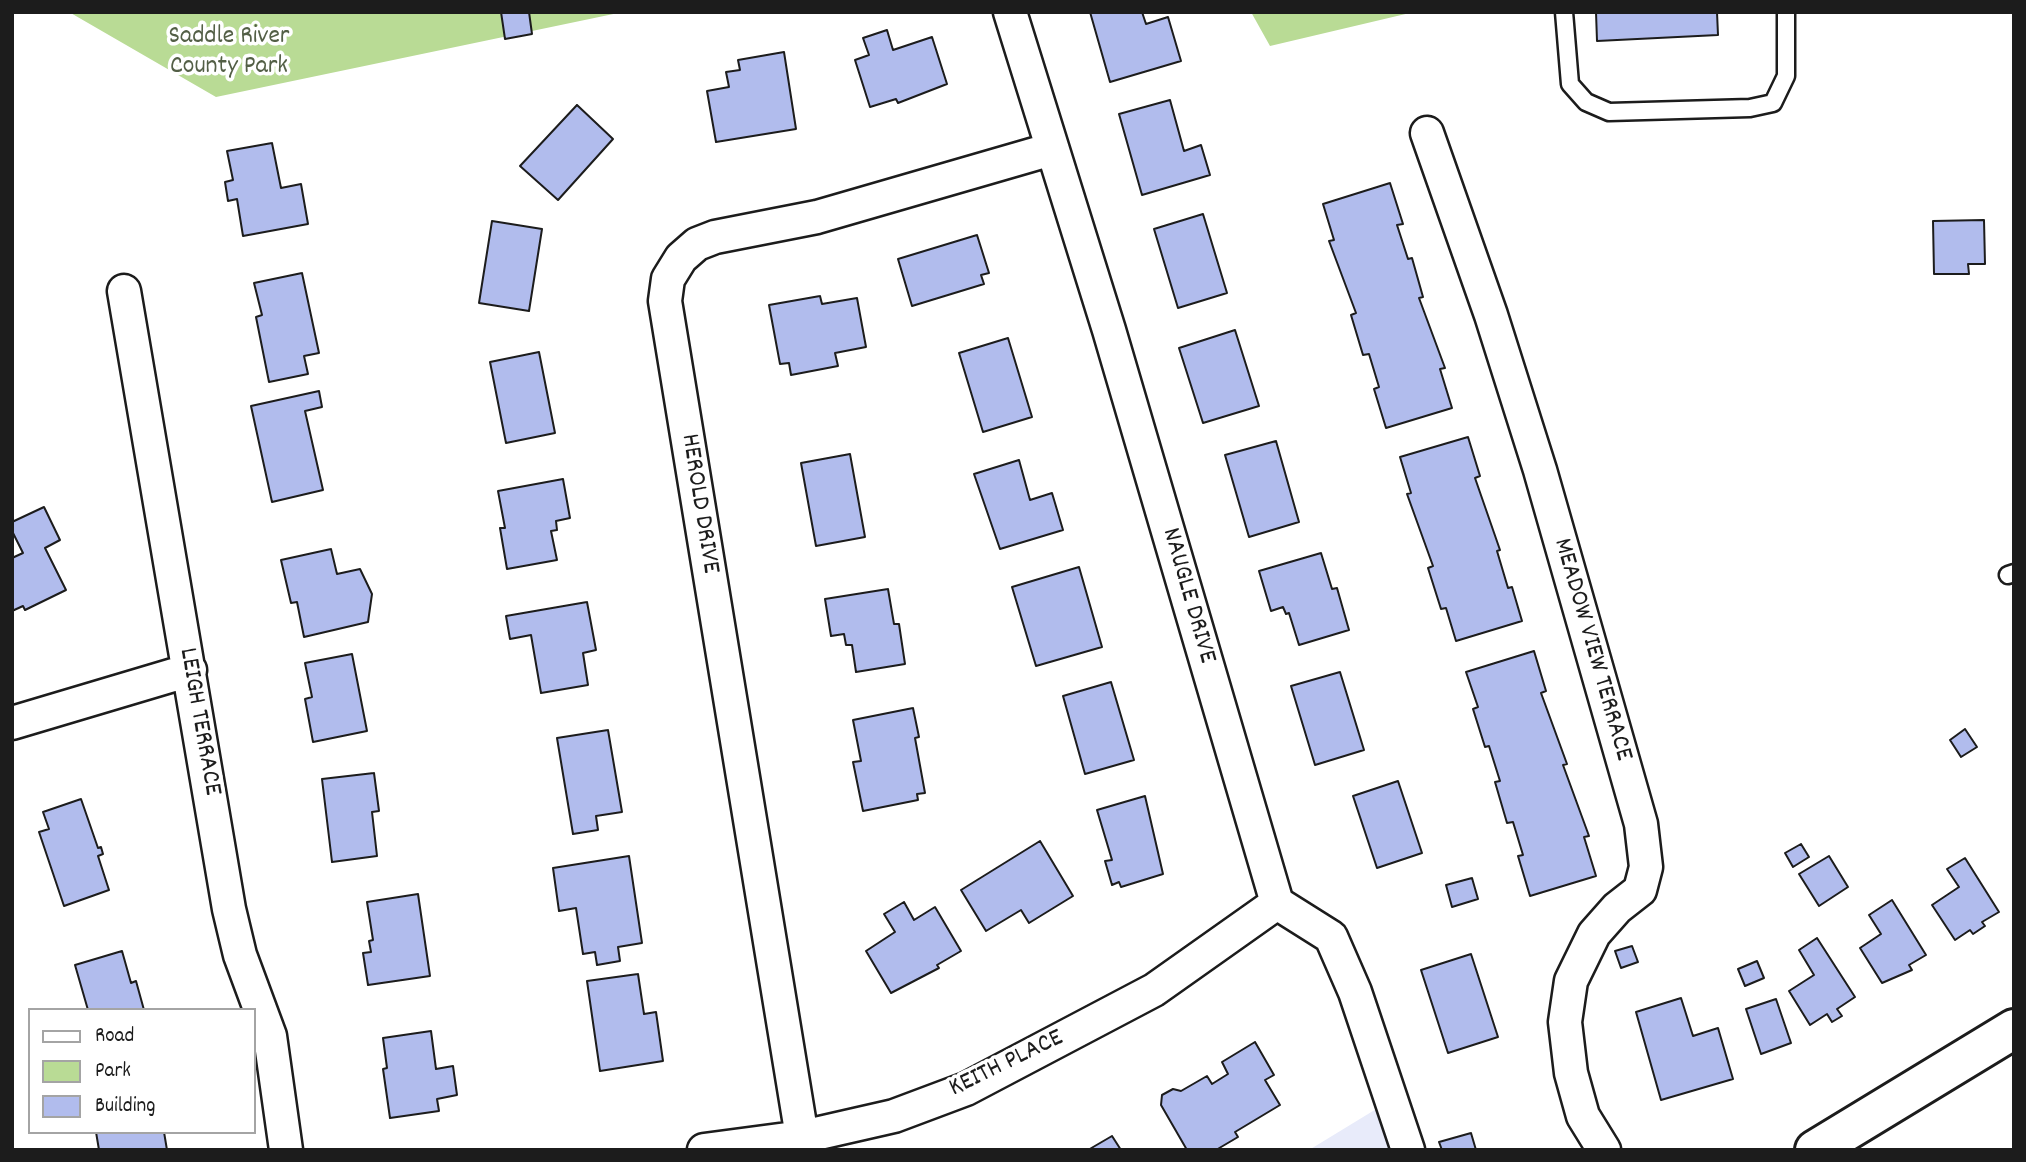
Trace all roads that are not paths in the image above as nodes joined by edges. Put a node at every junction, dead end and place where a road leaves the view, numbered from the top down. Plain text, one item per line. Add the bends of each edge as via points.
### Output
1 (1010, 12) edge
2 (1564, 12) edge
3 (1786, 12) edge
4 (1427, 133) dead end
5 (1052, 149) junction
6 (124, 291) dead end
7 (190, 670) junction
8 (12, 723) edge
9 (1278, 903) junction
10 (2014, 1029) edge
11 (802, 1137) junction
12 (286, 1150) edge
13 (704, 1150) edge
14 (1408, 1150) edge
15 (1604, 1150) edge
16 (1815, 1150) edge

1 - 5 street, NAUGLE DRIVE
2 - 3 lane via 1570,84 1586,102 1609,112 1750,108 1773,103 1786,76
4 - 15 street, MEADOW VIEW TERRACE via 1540,470 1641,824 1646,867 1640,890 1594,933 1571,981 1565,1022 1571,1073 1583,1116
5 - 9 street, NAUGLE DRIVE
5 - 11 street, HEROLD DRIVE via 817,217 715,237 697,244 681,258 668,279 665,301
6 - 7 street, LEIGH TERRACE
7 - 8 street
7 - 12 street, LEIGH TERRACE via 229,909 240,955 270,1036
9 - 11 street, KEITH PLACE via 1154,990 966,1089 894,1116
9 - 14 street via 1331,937 1355,992
10 - 16 main road
11 - 13 street, KEITH PLACE

